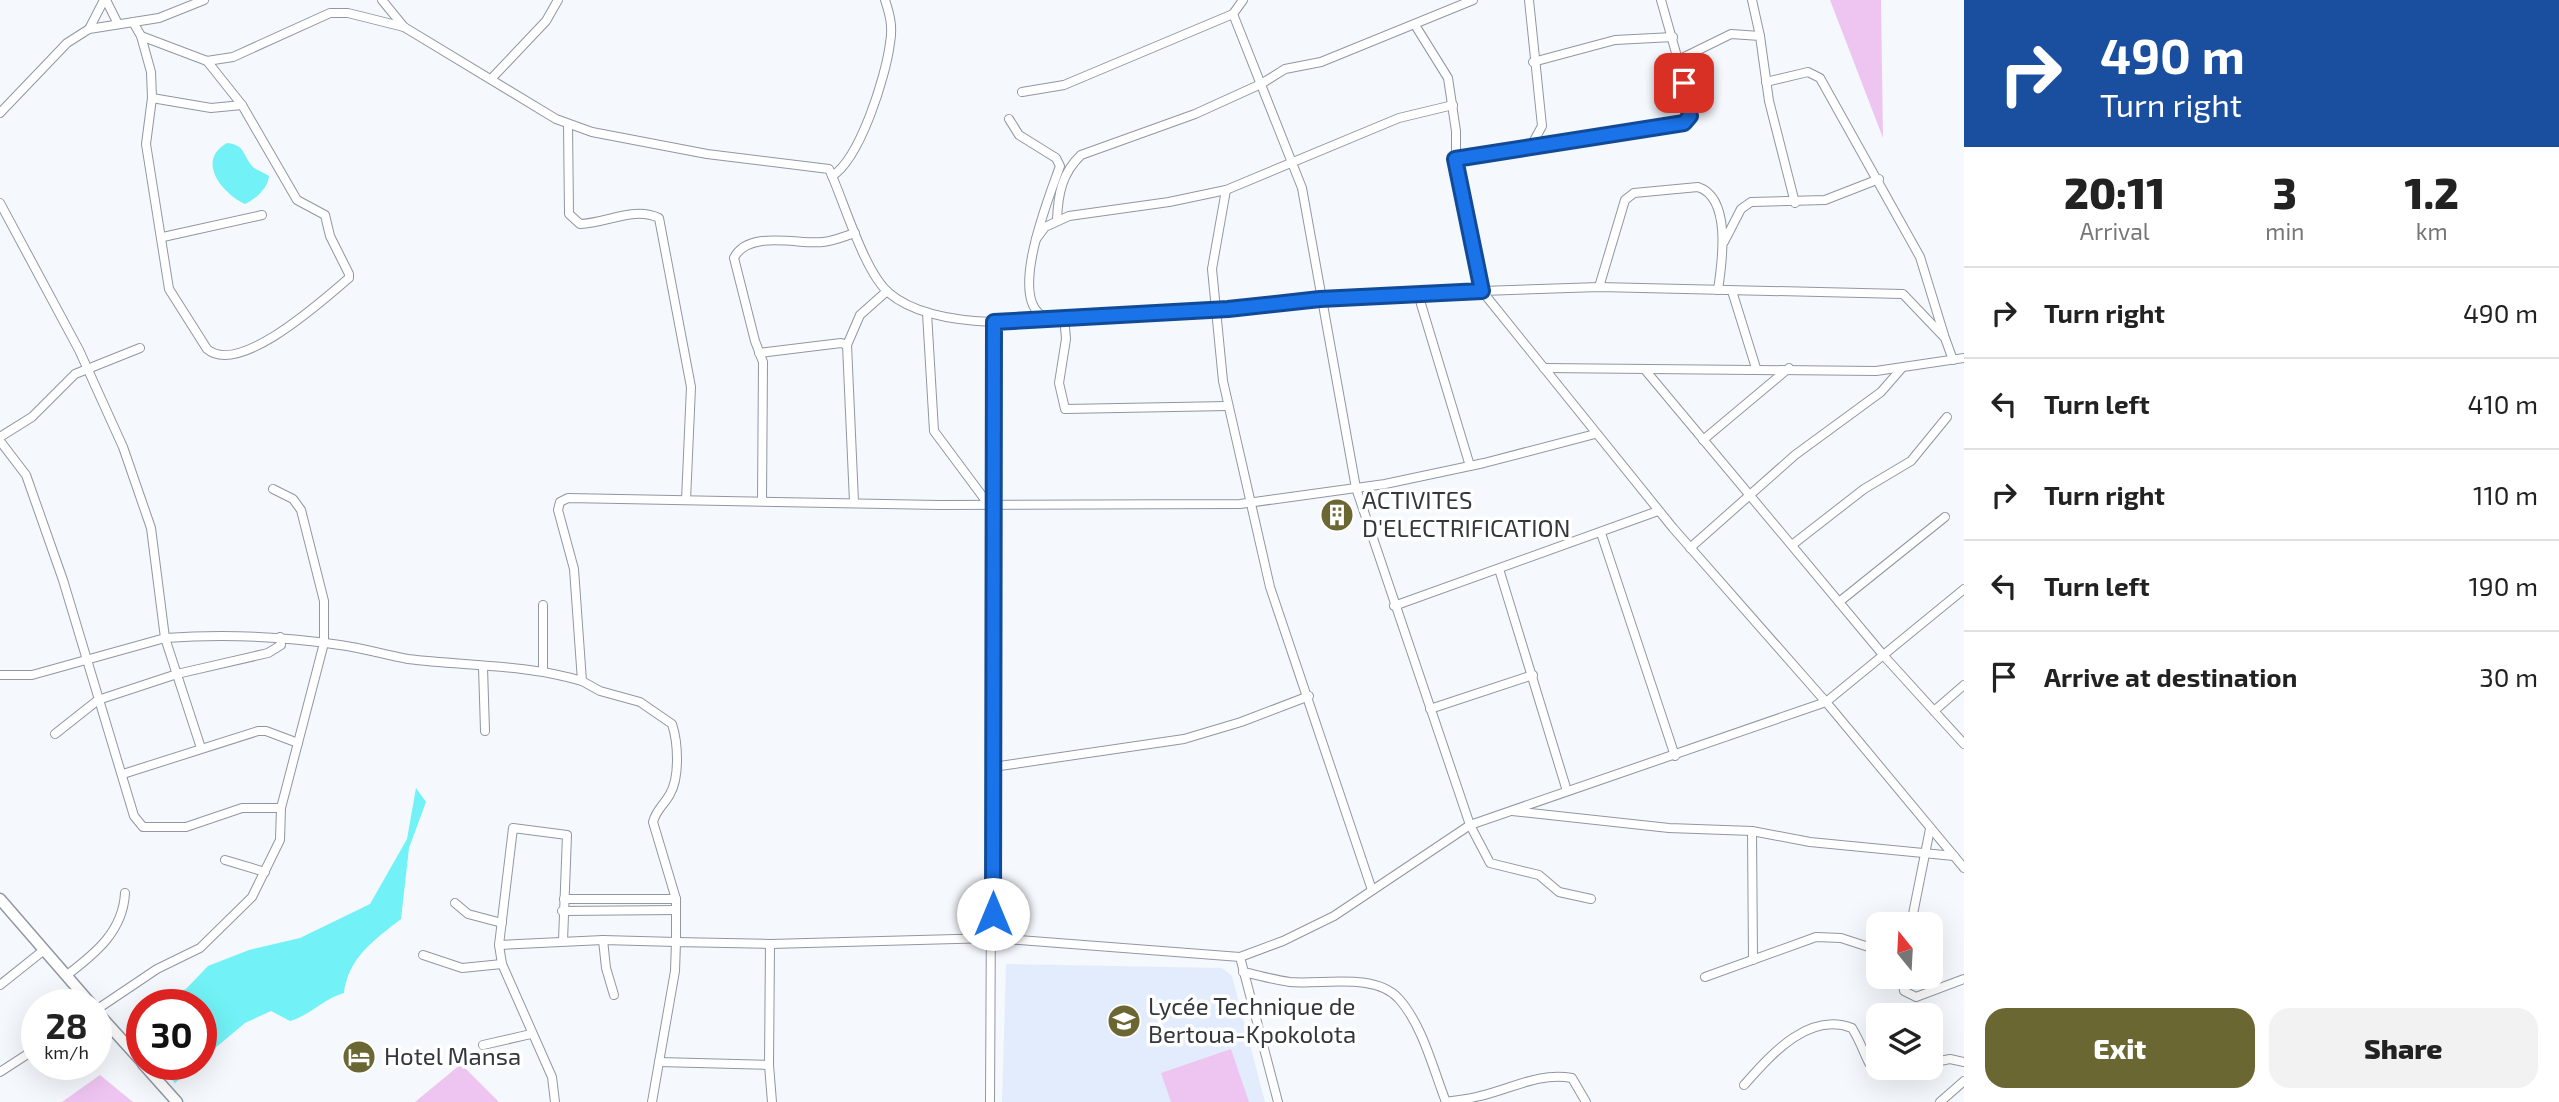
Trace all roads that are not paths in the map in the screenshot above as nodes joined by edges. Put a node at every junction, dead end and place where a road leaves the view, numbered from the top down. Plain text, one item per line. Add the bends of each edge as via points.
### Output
1 (105, 0) edge
2 (204, 0) edge
3 (382, 0) edge
4 (558, 0) edge
5 (885, 0) edge
6 (1243, 0) edge
7 (1473, 0) edge
8 (1528, 0) edge
9 (1661, 0) edge
10 (1752, 0) edge
11 (1233, 14) junction
12 (117, 22) junction
13 (133, 22) junction
14 (1416, 25) junction
15 (404, 27) junction
16 (89, 29) junction
17 (1760, 36) junction
18 (141, 37) junction
19 (1673, 37) junction
20 (1678, 60) junction
21 (206, 61) junction
22 (1533, 62) junction
23 (492, 78) junction
24 (1766, 82) junction
25 (1261, 84) junction
26 (1022, 92) dead end
27 (152, 98) junction
28 (242, 105) junction
29 (1453, 105) junction
30 (0, 113) edge
31 (1009, 119) dead end
32 (568, 124) junction
33 (1530, 148) junction
34 (1455, 159) junction
35 (1292, 162) junction
36 (832, 176) junction
37 (1879, 179) junction
38 (1226, 190) junction
39 (0, 203) edge
40 (1795, 203) junction
41 (262, 215) dead end
42 (1057, 220) junction
43 (855, 233) junction
44 (163, 237) junction
45 (1036, 239) junction
46 (1724, 242) junction
47 (1599, 287) junction
48 (1718, 290) junction
49 (1732, 290) junction
50 (887, 291) junction
51 (1482, 291) junction
52 (1418, 294) junction
53 (1320, 299) junction
54 (1214, 310) junction
55 (927, 313) junction
56 (1064, 316) junction
57 (1045, 317) junction
58 (994, 322) junction
59 (1945, 338) junction
60 (847, 345) junction
61 (140, 348) dead end
62 (759, 353) junction
63 (1964, 358) edge
64 (1953, 360) junction
65 (87, 366) junction
66 (1544, 368) junction
67 (1756, 368) junction
68 (1789, 368) junction
69 (1900, 369) junction
70 (1646, 370) junction
71 (1228, 406) junction
72 (1947, 417) dead end
73 (1595, 434) junction
74 (0, 439) edge
75 (1703, 440) junction
76 (1470, 466) junction
77 (1356, 488) junction
78 (274, 489) dead end
79 (1749, 493) junction
80 (686, 500) junction
81 (762, 500) junction
82 (855, 502) junction
83 (1249, 503) junction
84 (991, 505) junction
85 (1658, 511) junction
86 (1945, 517) dead end
87 (1601, 533) junction
88 (1792, 545) junction
89 (1690, 548) junction
90 (1499, 569) junction
91 (1964, 589) edge
92 (1839, 602) junction
93 (542, 604) dead end
94 (1394, 606) junction
95 (280, 637) junction
96 (164, 638) junction
97 (324, 643) junction
98 (1884, 656) junction
99 (85, 660) junction
100 (483, 667) junction
101 (543, 671) junction
102 (177, 674) junction
103 (0, 675) edge
104 (1534, 675) junction
105 (582, 681) junction
106 (1964, 685) edge
107 (1309, 696) junction
108 (98, 700) junction
109 (1826, 702) junction
110 (1430, 709) junction
111 (1934, 711) junction
112 (485, 731) dead end
113 (55, 734) dead end
114 (298, 743) junction
115 (1964, 744) edge
116 (201, 748) junction
117 (1675, 756) junction
118 (993, 767) junction
119 (123, 774) junction
120 (1567, 791) junction
121 (281, 808) junction
122 (1509, 811) junction
123 (1470, 825) junction
124 (1930, 829) junction
125 (1752, 831) junction
126 (1924, 855) junction
127 (1954, 856) junction
128 (225, 860) dead end
129 (1964, 868) edge
130 (265, 872) junction
131 (1372, 890) junction
132 (125, 893) dead end
133 (0, 899) edge
134 (564, 899) junction
135 (676, 899) junction
136 (1591, 899) dead end
137 (455, 902) dead end
138 (676, 910) junction
139 (562, 911) junction
140 (1913, 912) edge
141 (502, 923) junction
142 (993, 938) junction
143 (603, 940) junction
144 (563, 941) junction
145 (676, 942) junction
146 (770, 944) junction
147 (499, 945) junction
148 (1866, 946) edge
149 (44, 950) junction
150 (423, 955) dead end
151 (1240, 957) junction
152 (1753, 960) junction
153 (502, 964) junction
154 (1243, 972) junction
155 (66, 975) junction
156 (1705, 977) dead end
157 (1964, 979) edge
158 (0, 985) edge
159 (1943, 987) edge
160 (78, 989) edge
161 (1903, 989) edge
162 (1937, 989) edge
163 (614, 995) dead end
164 (112, 1000) edge
165 (112, 1029) edge
166 (531, 1034) junction
167 (126, 1044) edge
168 (483, 1045) dead end
169 (21, 1058) edge
170 (1866, 1059) edge
171 (1943, 1060) edge
172 (659, 1062) junction
173 (1964, 1062) edge
174 (769, 1065) junction
175 (0, 1072) edge
176 (157, 1080) edge
177 (1964, 1081) edge
178 (1744, 1085) dead end
179 (175, 1101) edge
180 (555, 1102) edge
181 (652, 1102) edge
182 (772, 1102) edge
183 (990, 1102) edge
184 (1278, 1102) edge
185 (1586, 1102) edge
186 (1940, 1102) edge

1 - 12 street
1 - 16 street
2 - 13 street via 159,18
3 - 15 street
4 - 23 street via 546,21
5 - 36 street via 891,20 890,45 867,124 843,170
6 - 11 street
7 - 14 street
8 - 22 street
9 - 19 street
10 - 17 street
11 - 25 street
11 - 26 street via 1064,85
12 - 13 street
12 - 16 street
13 - 18 street
14 - 25 street via 1321,62 1285,69
14 - 29 street via 1444,70
15 - 21 street via 330,13 233,57
15 - 23 street
16 - 30 street via 67,43
17 - 20 street via 1731,34
17 - 24 street
18 - 21 street
18 - 27 street via 151,72
19 - 20 street
19 - 22 street via 1615,40
20 - 33 street via 1690,116 1684,123
21 - 28 street
22 - 33 street via 1542,126
23 - 32 street
24 - 37 street via 1808,72 1820,78
24 - 40 street
25 - 35 street
25 - 42 street via 1195,114 1081,155 1069,166 1058,195
27 - 28 street via 211,108
27 - 44 street via 146,144
28 - 44 street via 297,200 325,215 349,278 281,334 227,357 215,356 174,301
29 - 34 street
29 - 35 street via 1408,115
31 - 45 street via 1018,135 1056,158 1060,166
32 - 36 street via 708,155 829,169
32 - 80 street via 569,214 580,224 603,223 630,214 659,218 691,387
33 - 34 street
34 - 51 street
35 - 38 street
35 - 53 street via 1307,215
36 - 43 street
37 - 40 street via 1825,200
37 - 59 street via 1920,257
38 - 42 street
38 - 54 street via 1212,269
39 - 65 street
40 - 46 street via 1751,202 1741,209
41 - 44 street
42 - 45 street
43 - 50 street
43 - 62 street via 824,242 774,240 737,251 734,258
45 - 57 street via 1029,297 1036,314
46 - 47 street via 1714,197 1707,190 1634,193 1620,210
46 - 48 street
47 - 48 street
47 - 51 street
48 - 49 street
49 - 59 street via 1903,294
49 - 67 street
50 - 55 street
50 - 60 street via 860,315
51 - 52 street
51 - 66 street
52 - 53 street
52 - 76 street
53 - 54 street
53 - 77 street
54 - 56 street
54 - 71 street
55 - 58 street
55 - 84 street via 934,431
56 - 57 street
56 - 71 street via 1066,339 1059,383 1065,409
57 - 58 street
58 - 84 street
59 - 64 street
60 - 62 street
60 - 82 street
61 - 65 street
62 - 81 street via 763,362
63 - 64 street
64 - 69 street
65 - 74 street
65 - 96 street via 123,447 151,528
66 - 70 street
66 - 73 street
67 - 68 street
67 - 70 street
68 - 69 street
68 - 75 street
69 - 79 street via 1860,409
70 - 75 street
71 - 83 street
72 - 88 street via 1911,461 1864,489
73 - 76 street
73 - 85 street
74 - 99 street via 26,475
75 - 79 street
76 - 77 street
77 - 83 street
77 - 94 street
78 - 97 street via 293,499 301,510 324,600
79 - 88 street
79 - 89 street
80 - 81 street
80 - 105 street via 568,498 560,502 558,510 574,569
81 - 82 street
82 - 84 street
83 - 84 street
83 - 107 street via 1270,587
84 - 118 street
85 - 87 street
85 - 89 street
86 - 92 street
87 - 90 street
87 - 117 street
88 - 92 street
89 - 109 street
90 - 94 street
90 - 104 street
91 - 98 street
92 - 98 street
93 - 101 street
94 - 110 street
95 - 96 street
95 - 97 street
95 - 102 street via 281,646 268,653
96 - 99 street
96 - 102 street
97 - 100 street
97 - 114 street
98 - 109 street
98 - 111 street
99 - 103 street via 33,675
99 - 108 street
100 - 101 street
100 - 112 street
101 - 105 street
102 - 108 street
102 - 116 street
104 - 110 street
104 - 120 street
105 - 135 street via 640,702 672,724 676,772 671,794 653,822
106 - 111 street
107 - 118 street via 1184,739
107 - 131 street
108 - 113 street
108 - 119 street
109 - 117 street
109 - 124 street
110 - 123 street
111 - 115 street
114 - 116 street via 258,731
114 - 121 street
116 - 119 street
117 - 120 street
118 - 142 street
119 - 121 street via 134,816 143,827 186,827 242,808
120 - 122 street
121 - 130 street via 280,840
122 - 123 street
122 - 125 street via 1669,828
123 - 131 street
123 - 136 street via 1490,863 1539,875 1559,892
124 - 126 street
124 - 127 street
125 - 126 street
125 - 152 street
126 - 127 street
126 - 140 street
127 - 129 street
128 - 130 street
130 - 164 street via 252,897 200,947
131 - 151 street via 1334,916
132 - 155 street via 124,912 116,928 94,954
133 - 149 main road
134 - 135 street
134 - 139 street
134 - 141 street via 567,835 513,828
135 - 138 street
137 - 141 street via 468,914
138 - 139 street
138 - 145 street
139 - 144 street
141 - 147 street
142 - 146 street
142 - 151 street
142 - 183 street
143 - 144 street
143 - 145 street
143 - 163 street
144 - 147 street
145 - 146 street
145 - 172 street
146 - 174 street
147 - 153 street
148 - 152 street via 1816,937
149 - 155 main road
149 - 158 street
150 - 153 street via 462,968
151 - 154 street
152 - 156 street
153 - 166 street
154 - 184 street
154 - 185 street via 1292,982 1370,984 1390,991 1415,1024 1446,1102 1555,1075 1572,1077
155 - 160 main road
157 - 159 street
161 - 162 street via 1916,997
165 - 167 main road
166 - 168 street
166 - 180 street via 552,1077
169 - 175 street
170 - 178 street via 1852,1028 1841,1024 1782,1043
171 - 173 street
172 - 174 street
172 - 181 street
174 - 182 street
176 - 179 main road
177 - 186 street

